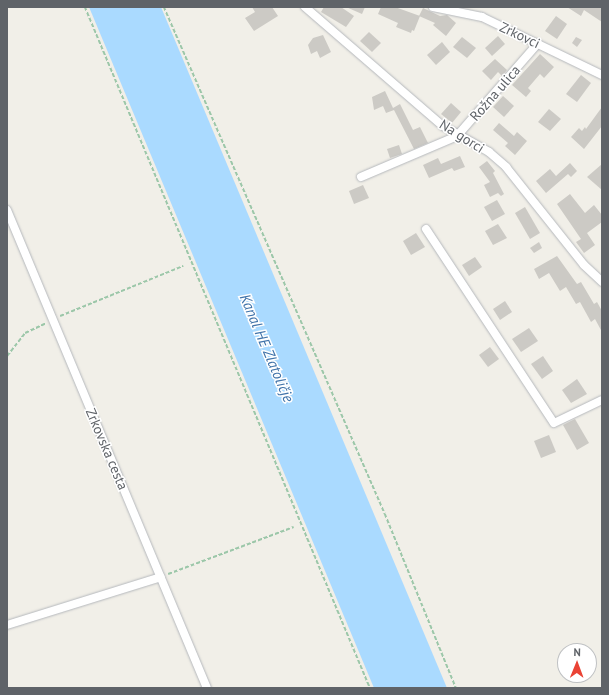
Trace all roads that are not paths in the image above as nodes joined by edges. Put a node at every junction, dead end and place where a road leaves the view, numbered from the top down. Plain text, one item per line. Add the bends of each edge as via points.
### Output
1 (305, 7) edge
2 (433, 7) edge
3 (538, 43) junction
4 (602, 75) edge
5 (457, 136) junction
6 (361, 177) dead end
7 (7, 210) edge
8 (426, 229) dead end
9 (602, 282) edge
10 (602, 400) edge
11 (161, 577) junction
12 (7, 626) edge
13 (207, 688) edge

1 - 5 street, Na gorci
2 - 3 street, Zrkovci via 482,17
3 - 4 street, Zrkovci
3 - 5 street, Rožna ulica
5 - 6 street, Rožna ulica
5 - 9 street, Na gorci via 488,152 506,167 584,265
7 - 11 street, Zrkovska cesta
8 - 10 street via 554,423
11 - 12 street
11 - 13 street, Zrkovska cesta

